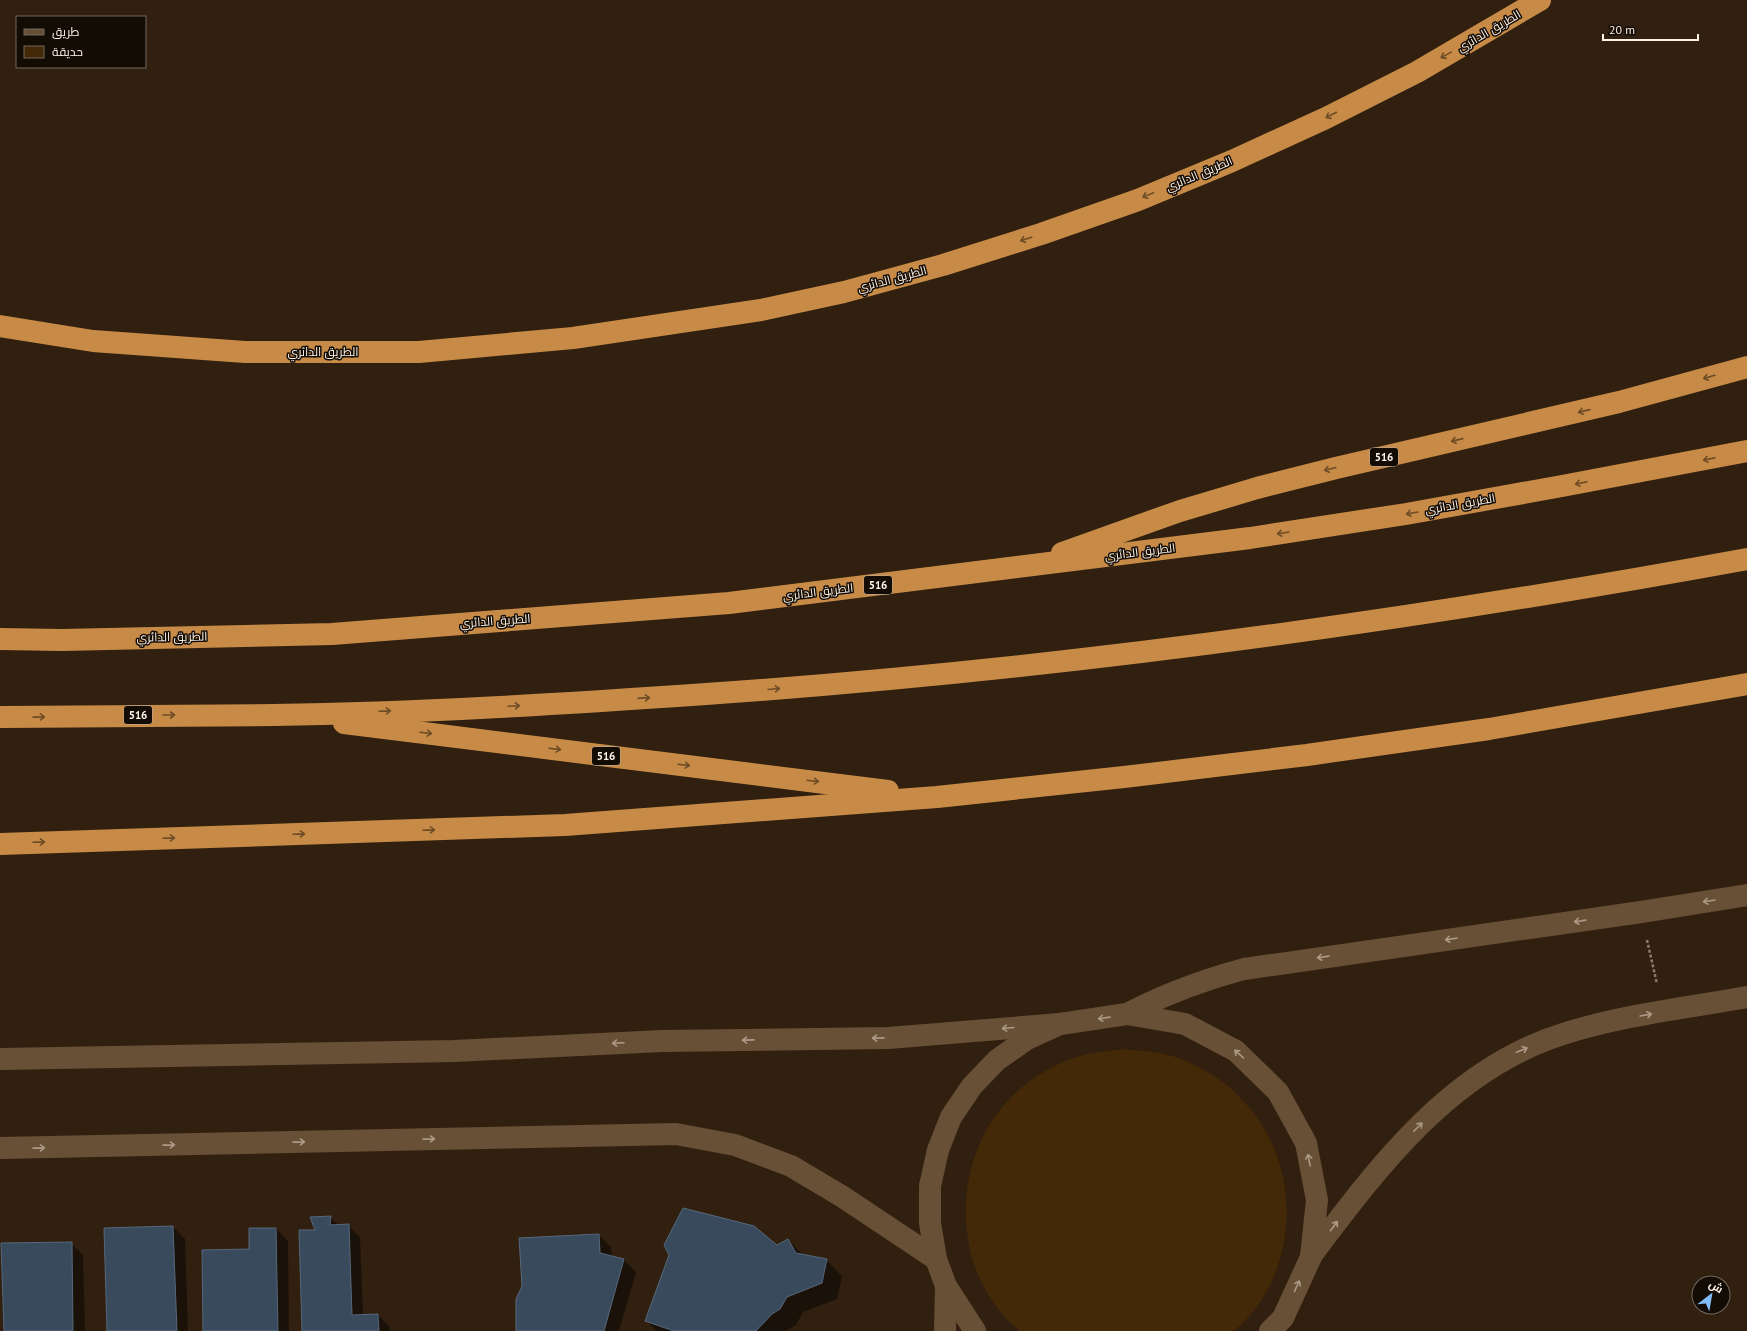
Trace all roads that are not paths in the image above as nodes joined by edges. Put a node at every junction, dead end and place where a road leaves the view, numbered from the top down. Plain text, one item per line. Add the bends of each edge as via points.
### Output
1 (1540, 0) edge
2 (0, 326) edge
3 (1747, 367) edge
4 (1747, 451) edge
5 (1747, 559) edge
6 (1028, 566) junction
7 (0, 639) edge
8 (1747, 684) edge
9 (276, 715) junction
10 (0, 717) edge
11 (936, 796) junction
12 (0, 844) edge
13 (1747, 895) edge
14 (1747, 997) edge
15 (1127, 1014) junction
16 (1060, 1024) junction
17 (0, 1059) edge
18 (0, 1148) edge
19 (1310, 1257) junction
20 (936, 1259) junction
21 (946, 1286) junction
22 (1276, 1327) edge
23 (945, 1331) edge
24 (975, 1331) edge

1 -> 2 highway, الطريق الدائري via 1417,72 1326,118 1138,200 943,265 844,292 761,310 573,338 418,352 245,352 93,342
3 -> 6 highway, 516 via 1619,402 1257,488 1180,511
4 -> 6 highway, الطريق الدائري / 516 via 1406,514 1250,538
9 -> 5 highway, 516 via 420,710 702,694 998,669 1177,648 1481,605
6 - 7 highway, الطريق الدائري / 516 via 729,603 339,633 62,640
8 - 11 highway, 516 via 1489,729 1307,755
10 -> 9 highway, 516
9 -> 11 highway, 516
12 -> 11 highway, 516 via 565,825
13 -> 15 street via 1244,968 1184,987
19 -> 14 street via 1361,1189 1436,1109 1515,1053 1563,1034 1629,1018
15 -> 16 street
19 -> 15 street via 1317,1200 1306,1143 1278,1092 1236,1051 1184,1024
16 -> 17 street via 888,1038 662,1041 454,1051
16 - 20 street via 1027,1039 997,1060 972,1086 951,1117 938,1150 930,1186 930,1223
18 -> 20 street via 676,1134 735,1145 791,1166
22 -> 19 street
20 - 21 street
21 - 23 street
21 - 24 street

